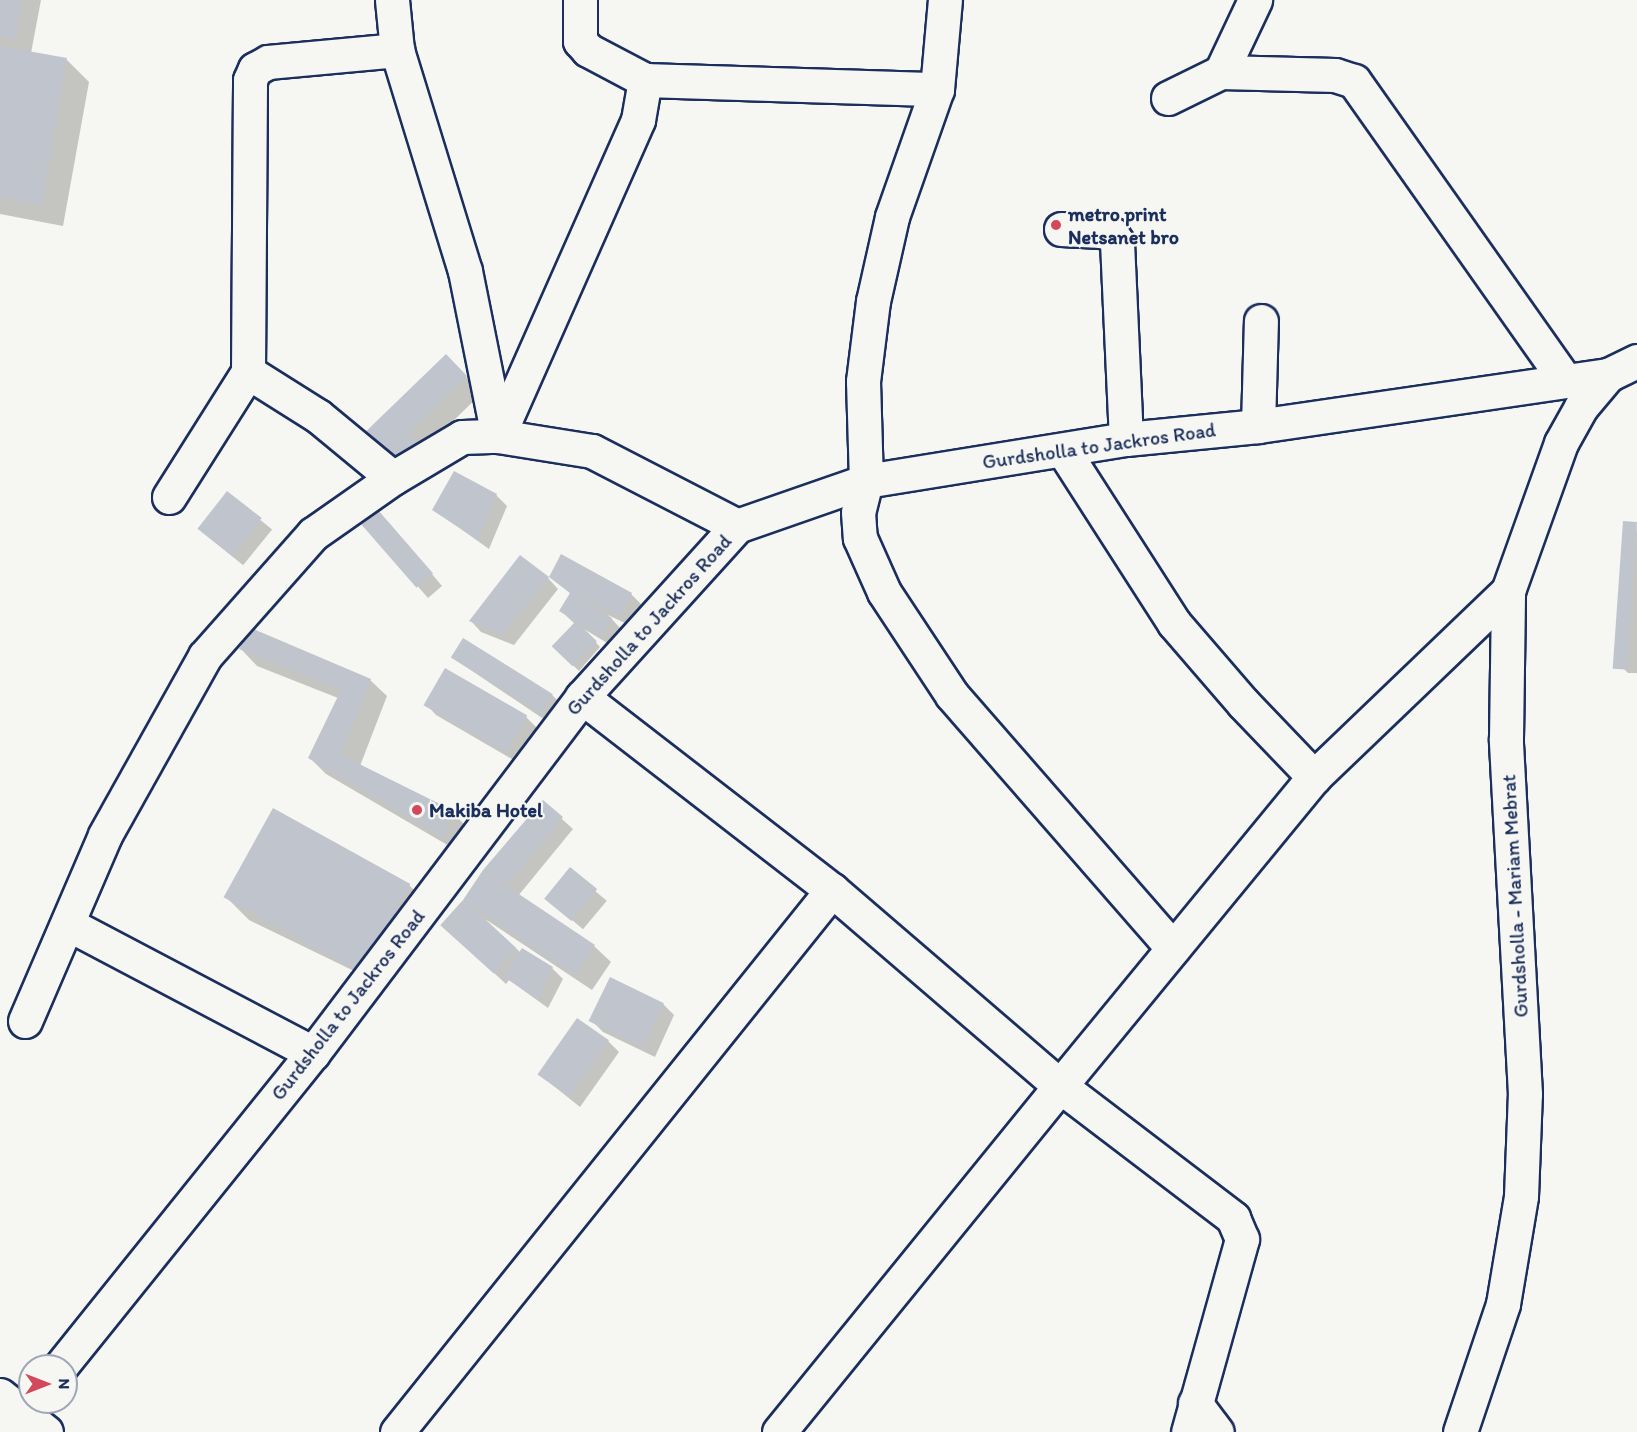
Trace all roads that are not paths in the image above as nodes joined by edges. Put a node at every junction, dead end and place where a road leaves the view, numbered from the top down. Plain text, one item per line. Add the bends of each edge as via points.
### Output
1 (392, 0) edge
2 (580, 0) edge
3 (945, 0) edge
4 (1255, 0) edge
5 (397, 50) junction
6 (1221, 72) junction
7 (645, 80) junction
8 (937, 89) junction
9 (1167, 98) dead end
10 (1061, 229) dead end
11 (1261, 321) dead end
12 (1637, 361) edge
13 (248, 372) junction
14 (1608, 375) junction
15 (1565, 380) junction
16 (1258, 426) junction
17 (498, 436) junction
18 (1126, 439) junction
19 (1063, 450) junction
20 (393, 478) junction
21 (866, 481) junction
22 (169, 497) dead end
23 (737, 526) junction
24 (1508, 591) junction
25 (582, 697) junction
26 (1314, 777) junction
27 (832, 890) junction
28 (68, 924) junction
29 (1173, 948) junction
30 (25, 1021) dead end
31 (313, 1053) junction
32 (1060, 1086) junction
33 (71, 1354) edge
34 (1191, 1418) edge
35 (397, 1432) edge
36 (778, 1432) edge
37 (1217, 1432) edge
38 (1460, 1432) edge

1 - 5 street
2 - 7 street via 580,41 588,50
3 - 8 street
4 - 6 street
5 - 13 street via 268,62 255,69 250,80
5 - 17 street via 465,271
6 - 9 street
6 - 15 street via 1335,75 1354,81
7 - 8 street
7 - 17 street via 638,120
8 - 21 street via 892,217 873,301 863,381
10 - 18 street via 1101,231 1112,234 1117,242
11 - 16 street
12 - 14 street
13 - 20 street via 318,416
13 - 22 street
14 - 15 street, Gurdsholla to Jackros Road
14 - 24 street, Gurdsholla - Mariam Mebrat via 1581,406 1561,443
15 - 16 street, Gurdsholla to Jackros Road
16 - 18 street, Gurdsholla to Jackros Road
17 - 20 street via 462,437
17 - 23 street via 592,451
18 - 19 street, Gurdsholla to Jackros Road
19 - 21 street, Gurdsholla to Jackros Road
19 - 26 street via 1174,623
20 - 28 street via 313,534 205,656 105,835
21 - 23 street, Gurdsholla to Jackros Road
21 - 29 street via 858,512 860,538 884,592 952,695
23 - 25 street, Gurdsholla to Jackros Road
24 - 26 street
24 - 38 street, Gurdsholla - Mariam Mebrat via 1506,739 1525,1094 1521,1196 1503,1304
25 - 27 street
25 - 31 street, Gurdsholla to Jackros Road
26 - 29 street
27 - 32 street
27 - 35 street
28 - 30 street
28 - 31 street
29 - 32 street
31 - 33 street, Gurdsholla to Jackros Road
32 - 34 street via 1233,1218 1242,1239
32 - 36 street
34 - 37 street

